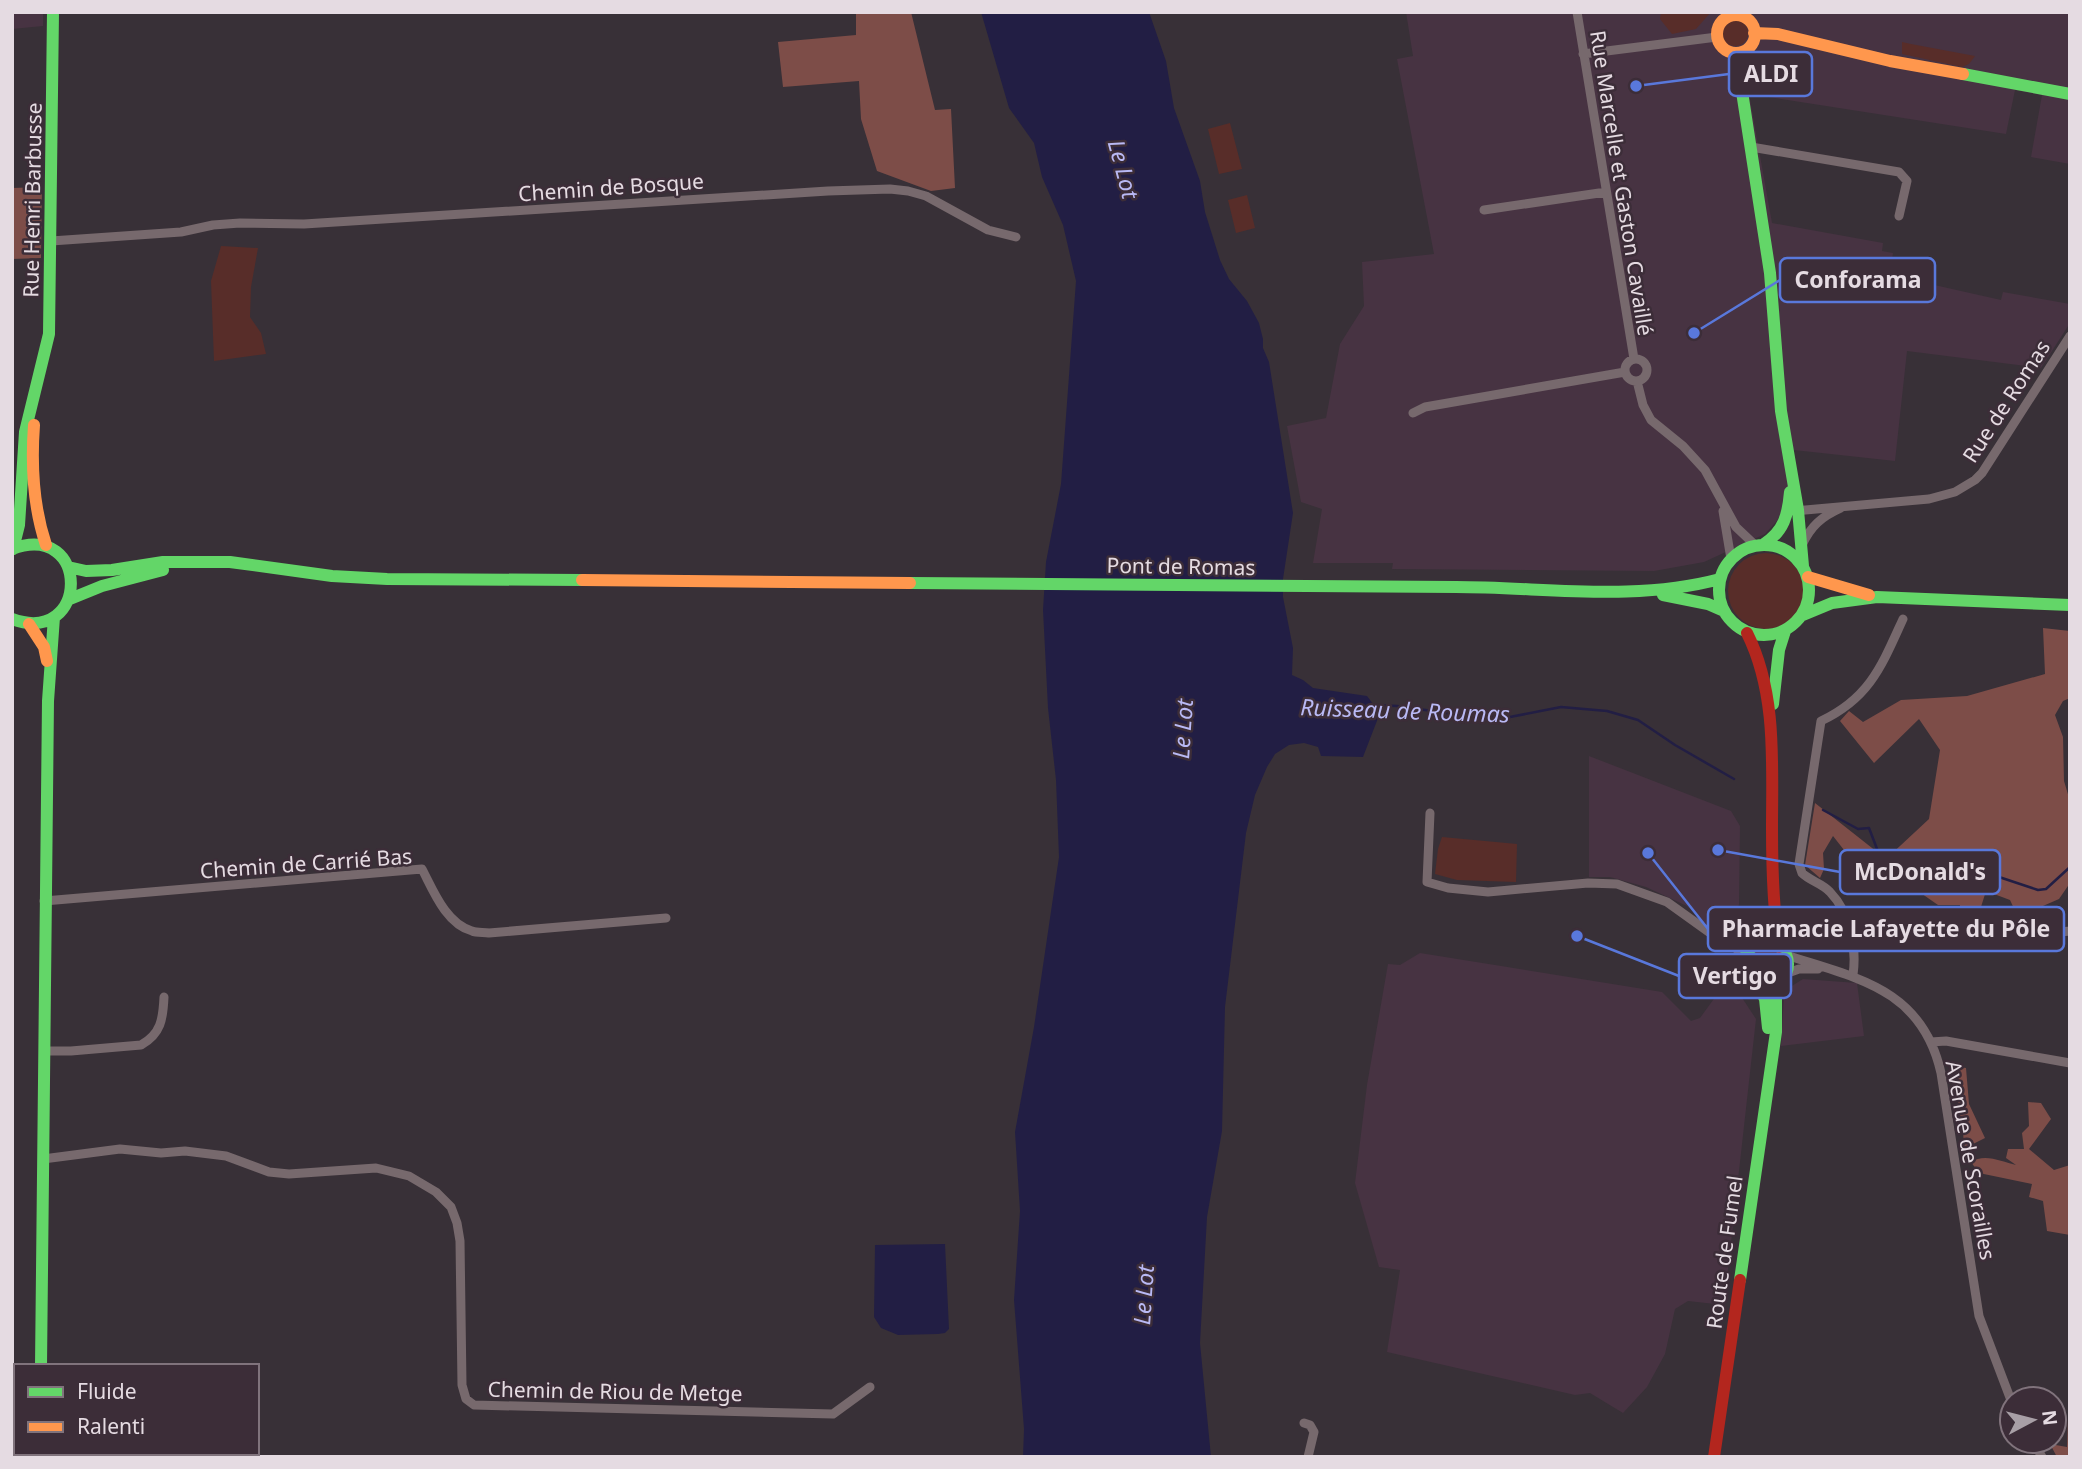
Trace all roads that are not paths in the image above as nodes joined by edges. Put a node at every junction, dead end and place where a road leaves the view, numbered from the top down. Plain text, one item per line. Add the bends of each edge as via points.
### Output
1 (53, 12) edge
2 (1577, 12) edge
3 (1728, 14) edge
4 (1754, 33) junction
5 (1717, 37) junction
6 (1736, 52) junction
7 (1583, 54) junction
8 (2070, 94) edge
9 (1751, 147) junction
10 (1606, 192) junction
11 (1484, 210) dead end
12 (1899, 216) dead end
13 (1016, 237) dead end
14 (51, 241) junction
15 (2070, 336) edge
16 (1634, 359) junction
17 (1625, 372) junction
18 (1637, 381) junction
19 (37, 388) junction
20 (1413, 413) dead end
21 (1721, 502) junction
22 (1849, 505) junction
23 (1793, 511) junction
24 (46, 545) junction
25 (1760, 545) junction
26 (1801, 547) junction
27 (12, 549) edge
28 (1731, 559) junction
29 (202, 562) junction
30 (68, 567) junction
31 (1806, 571) junction
32 (1720, 579) junction
33 (1644, 591) junction
34 (1877, 597) junction
35 (70, 600) junction
36 (2070, 605) edge
37 (1724, 611) junction
38 (1803, 615) junction
39 (54, 617) junction
40 (12, 619) edge
41 (1903, 619) dead end
42 (29, 624) junction
43 (1785, 631) junction
44 (1747, 633) junction
45 (49, 677) junction
46 (1770, 726) junction
47 (1430, 813) dead end
48 (1775, 895) junction
49 (44, 901) junction
50 (666, 919) dead end
51 (1851, 931) junction
52 (2070, 931) edge
53 (1733, 943) junction
54 (1756, 946) junction
55 (1783, 951) junction
56 (1744, 961) junction
57 (1833, 971) junction
58 (1853, 975) junction
59 (1782, 978) junction
60 (1758, 985) junction
61 (164, 997) dead end
62 (1931, 1042) junction
63 (44, 1051) junction
64 (1772, 1054) junction
65 (2070, 1063) edge
66 (43, 1159) junction
67 (41, 1364) edge
68 (2005, 1385) edge
69 (870, 1387) dead end
70 (1304, 1423) dead end
71 (1308, 1457) edge
72 (1714, 1457) edge

1 - 14 main road, Rue Henri Barbusse
2 - 7 street, Rue Marcelle et Gaston Cavaillé
3 - 4 main road via 1746,18
3 - 5 main road via 1719,24
4 - 6 main road via 1747,49
4 - 8 main road via 1778,34 1890,61
5 - 6 main road via 1726,50
5 - 7 street
6 - 9 main road
7 - 10 street, Rue Marcelle et Gaston Cavaillé
9 - 12 street via 1899,172 1907,181
9 - 23 main road via 1770,273
10 - 11 street
10 - 16 street, Rue Marcelle et Gaston Cavaillé
13 - 14 street, Chemin de Bosque via 988,230 926,196 890,189 318,223 240,223
14 - 19 main road, Rue Henri Barbusse via 49,334
15 - 22 street, Rue de Romas via 1975,480 1936,498
16 - 17 street
16 - 18 street via 1646,369
17 - 18 street
17 - 20 street via 1425,407
18 - 21 street via 1651,420 1705,470
19 - 24 main road, Rue Henri Barbusse via 33,473
19 - 27 main road, Rue Henri Barbusse via 25,432 19,525
21 - 25 street via 1736,527
21 - 28 street
22 - 23 street, Rue de Romas
22 - 26 street via 1819,519
23 - 25 main road via 1780,534
23 - 26 main road
24 - 27 main road
24 - 30 main road
25 - 28 main road
25 - 31 main road via 1785,550
26 - 31 main road
28 - 32 main road
29 - 30 main road via 86,571
29 - 33 main road, Pont de Romas via 387,579
29 - 35 main road via 102,586
30 - 35 main road via 73,582
31 - 34 main road via 1840,588
31 - 38 main road via 1810,590
32 - 33 main road via 1696,587
32 - 37 main road
33 - 37 main road
34 - 36 main road
34 - 38 main road via 1832,603
35 - 39 main road
37 - 44 main road
38 - 43 main road
39 - 42 main road
39 - 45 main road
40 - 42 main road
41 - 51 street via 1866,690 1821,721 1799,864 1802,873 1831,892
42 - 45 main road via 44,648
43 - 44 main road via 1760,636
43 - 46 main road
44 - 46 main road via 1763,668
45 - 49 main road
46 - 48 main road
47 - 53 street via 1427,882 1488,892 1617,884 1667,902 1713,935
48 - 54 main road via 1767,928
48 - 55 main road
49 - 50 street, Chemin de Carrié Bas via 422,869 455,921 471,931
49 - 63 main road
51 - 52 street via 1914,924 1983,935
51 - 58 street
53 - 54 street
53 - 56 street
54 - 55 main road via 1770,943
54 - 56 main road
55 - 57 street, Avenue de Scorailles
55 - 59 main road via 1788,966
56 - 60 main road via 1748,977
57 - 58 street, Avenue de Scorailles
57 - 59 street, Avenue de Scorailles via 1799,969
58 - 62 street, Avenue de Scorailles via 1889,994
59 - 60 main road via 1772,985
59 - 64 main road, Route de Fumel
60 - 64 main road, Route de Fumel via 1765,999
61 - 63 street via 158,1031 141,1045
62 - 65 street
62 - 68 street, Avenue de Scorailles via 1941,1073 1979,1316
63 - 66 main road
64 - 72 main road, Route de Fumel
66 - 67 main road
66 - 69 street, Chemin de Riou de Metge via 120,1149 185,1151 226,1156 270,1172 376,1168 410,1177 436,1192 451,1207 457,1223 462,1385 466,1399 474,1405 833,1414
70 - 71 street via 1314,1432

